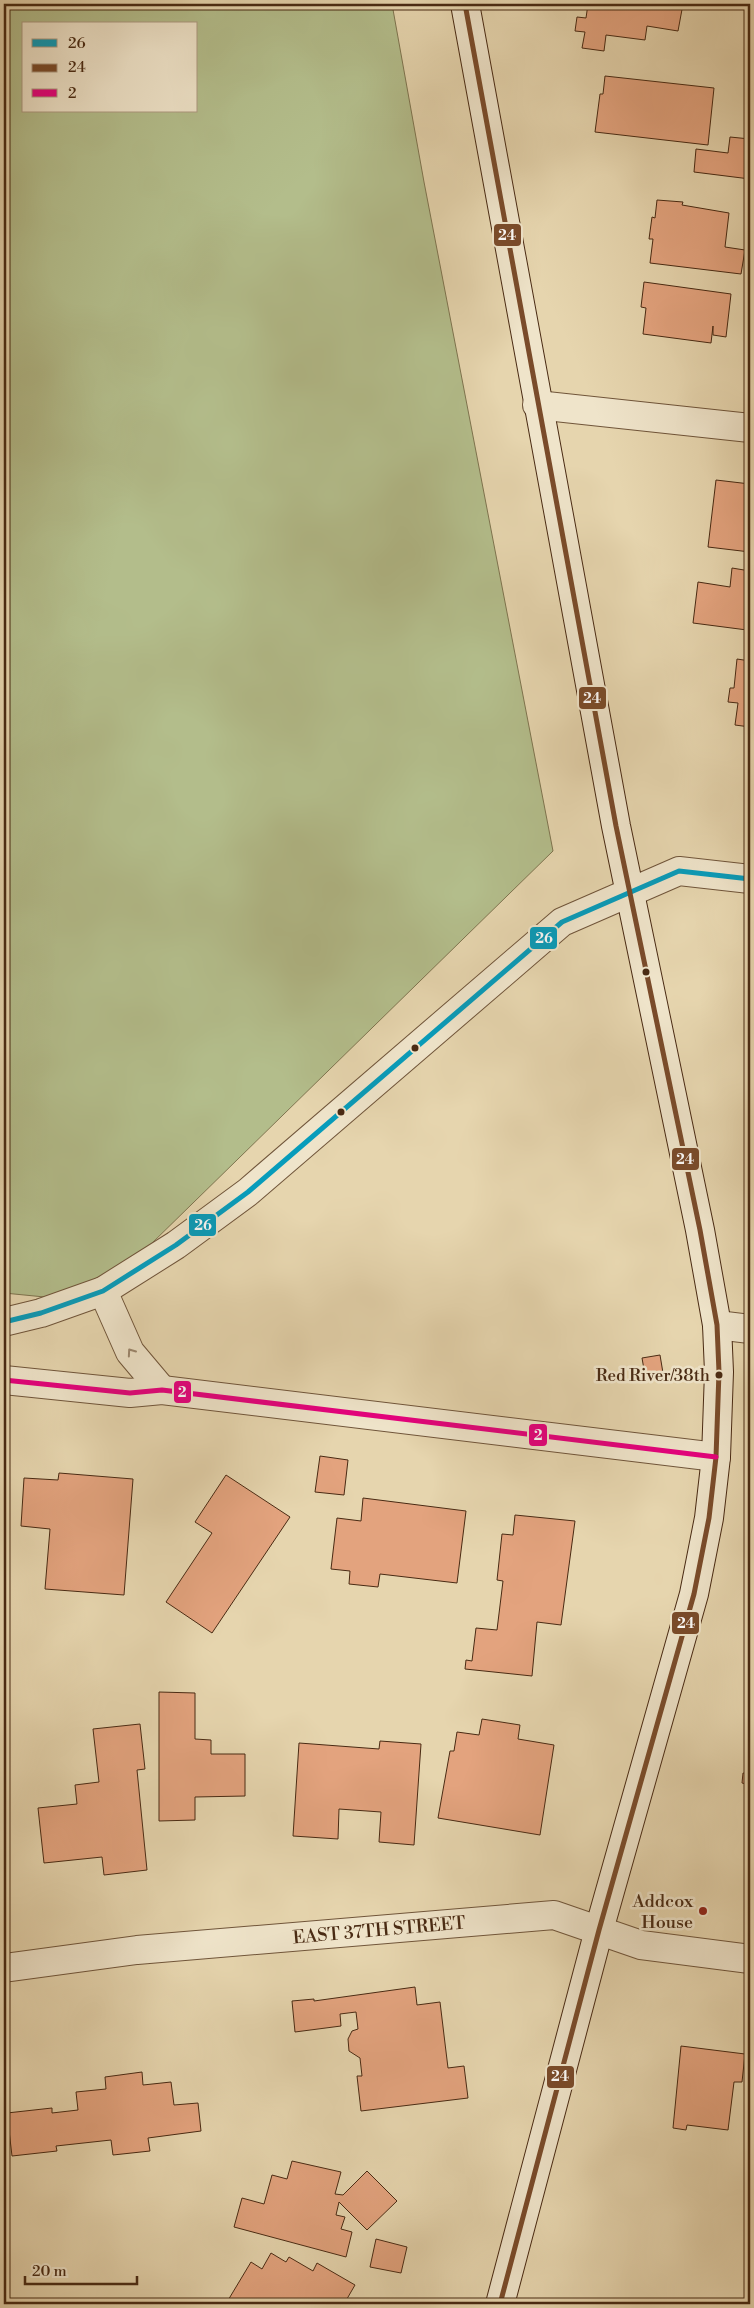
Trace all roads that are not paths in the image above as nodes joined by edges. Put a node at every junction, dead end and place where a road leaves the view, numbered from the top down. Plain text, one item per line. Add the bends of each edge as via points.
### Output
1 (464, 4) edge
2 (537, 405) junction
3 (750, 428) edge
4 (750, 879) edge
5 (629, 892) junction
6 (102, 1291) junction
7 (4, 1322) edge
8 (717, 1325) junction
9 (750, 1329) edge
10 (4, 1380) edge
11 (162, 1390) junction
12 (716, 1457) junction
13 (599, 1930) junction
14 (750, 1959) edge
15 (4, 1968) edge
16 (500, 2304) edge

1 - 2 street
2 - 3 street
2 - 5 street
4 - 5 street via 679,871
5 - 6 street via 562,922 248,1192 176,1245
5 - 8 street
6 - 7 street via 41,1313
11 -> 6 street via 130,1352
8 - 9 street
8 - 12 street
10 - 11 street via 130,1392
11 - 12 street
12 - 13 street via 709,1518 694,1594
13 - 14 street, EAST 37TH STREET via 640,1945
13 - 15 street, EAST 37TH STREET via 554,1916 137,1950
13 - 16 street

